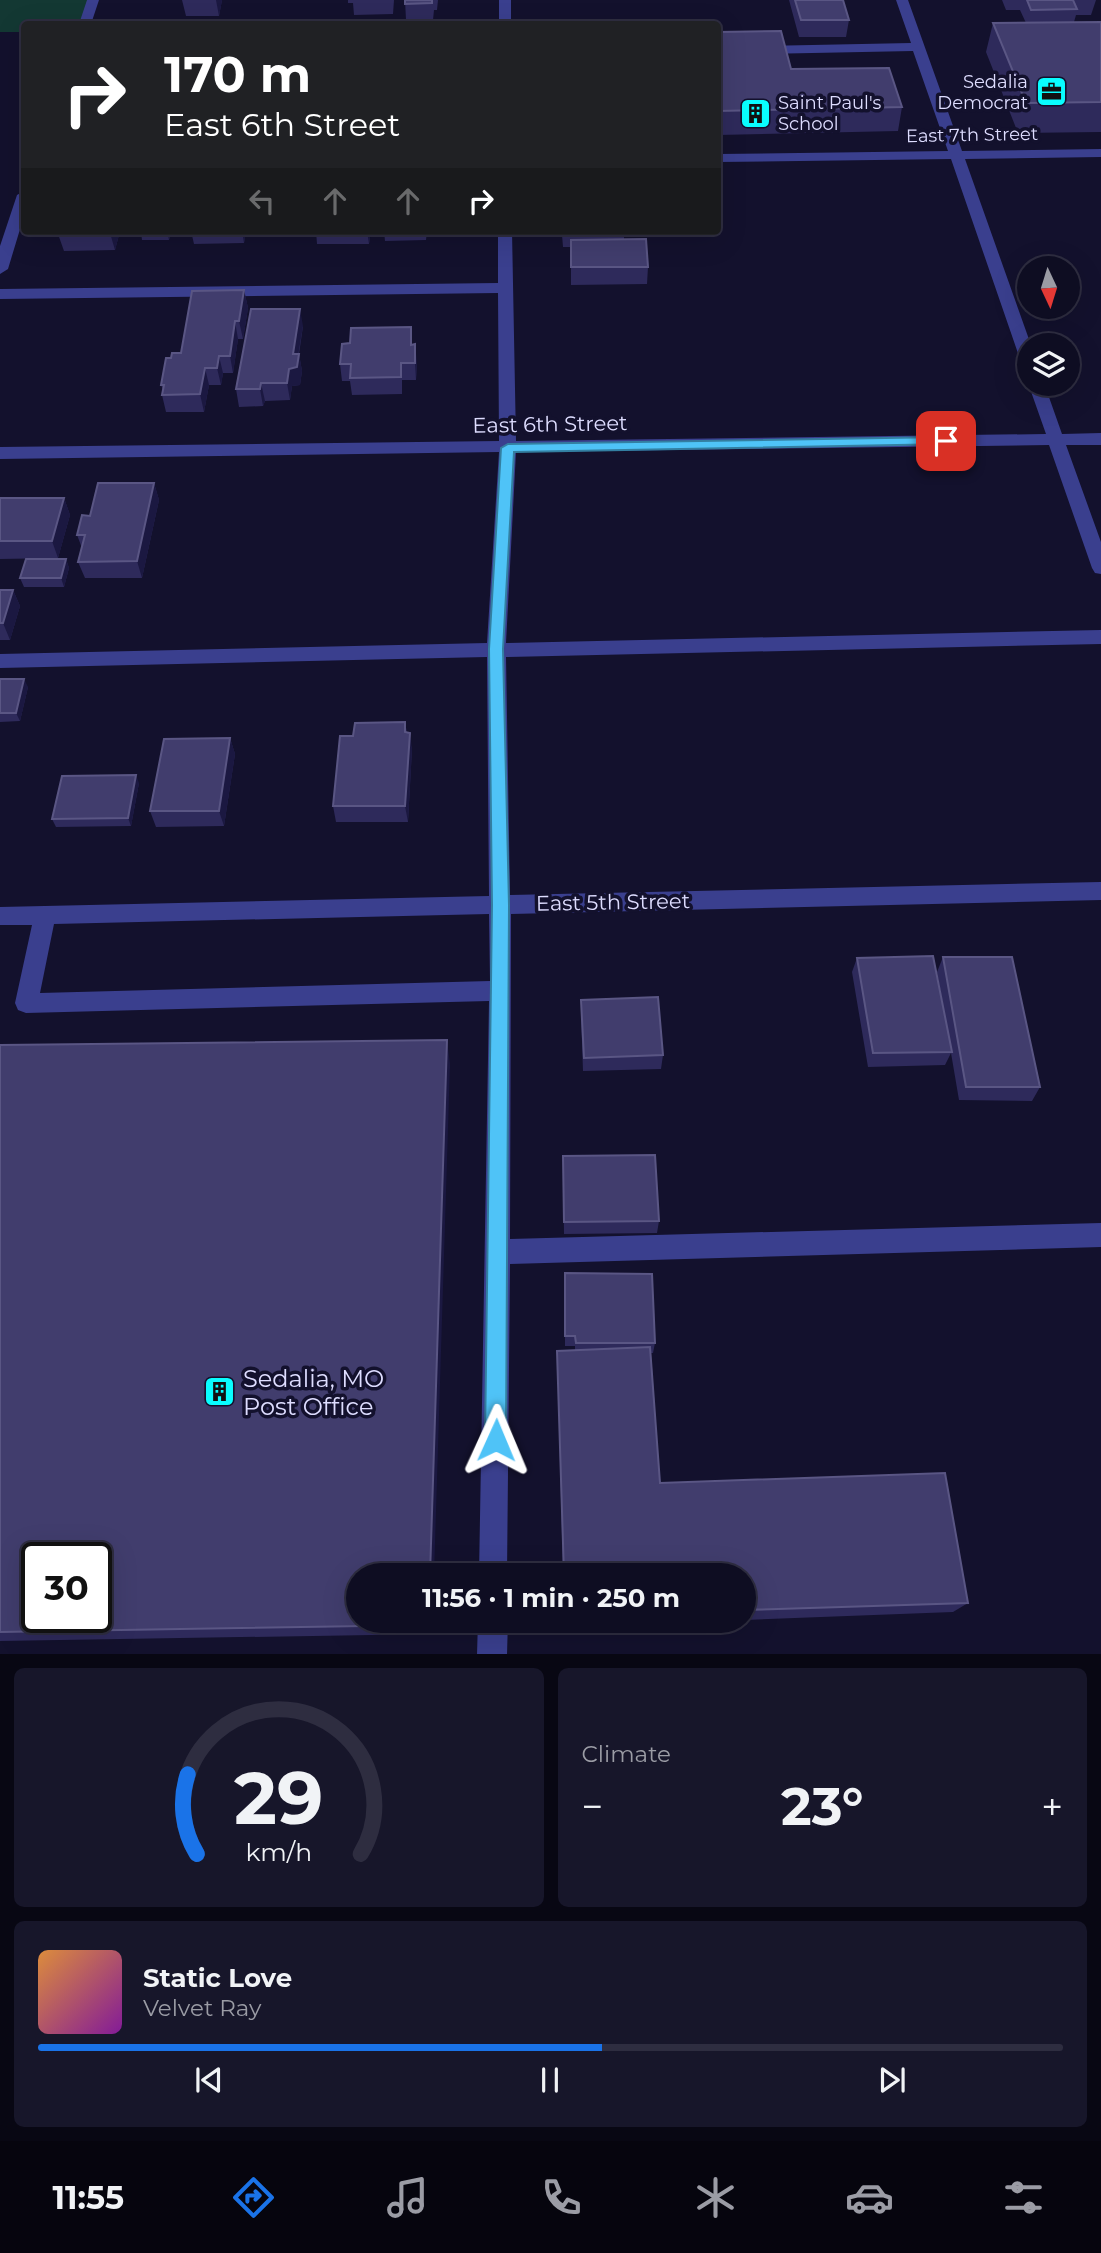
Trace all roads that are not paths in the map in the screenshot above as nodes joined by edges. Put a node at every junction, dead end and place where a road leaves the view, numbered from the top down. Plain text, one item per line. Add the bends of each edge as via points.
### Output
1 (93, 0) edge
2 (505, 0) edge
3 (902, 0) edge
4 (86, 21) edge
5 (505, 21) edge
6 (918, 47) junction
7 (721, 51) edge
8 (956, 153) junction
9 (1101, 153) edge
10 (721, 158) edge
11 (21, 204) edge
12 (505, 235) edge
13 (0, 270) edge
14 (505, 288) junction
15 (0, 294) edge
16 (1019, 333) edge
17 (1041, 396) edge
18 (1056, 439) junction
19 (1101, 439) edge
20 (508, 448) junction
21 (0, 453) edge
22 (1101, 568) edge
23 (1101, 637) edge
24 (496, 649) junction
25 (0, 662) edge
26 (1101, 891) edge
27 (501, 905) junction
28 (45, 915) junction
29 (0, 916) edge
30 (500, 991) junction
31 (1101, 1235) edge
32 (499, 1252) junction
33 (493, 1563) edge
34 (493, 1633) edge
35 (492, 1654) edge

1 - 4 street
2 - 5 street
3 - 6 street
6 - 7 street
6 - 8 street
8 - 9 street, East 7th Street
8 - 10 street, East 7th Street
8 - 16 street
11 - 13 street
12 - 14 street
14 - 15 street
14 - 20 street
17 - 18 street
18 - 19 street, East 6th Street
18 - 20 street, East 6th Street
18 - 22 street
20 - 21 street, East 6th Street
20 - 24 street
23 - 24 street
24 - 25 street
24 - 27 street
26 - 27 street, East 5th Street
27 - 28 street, East 5th Street
27 - 30 street
28 - 29 street, East 5th Street
28 - 30 street via 26,1003
30 - 32 street
31 - 32 street
32 - 33 street
34 - 35 street

